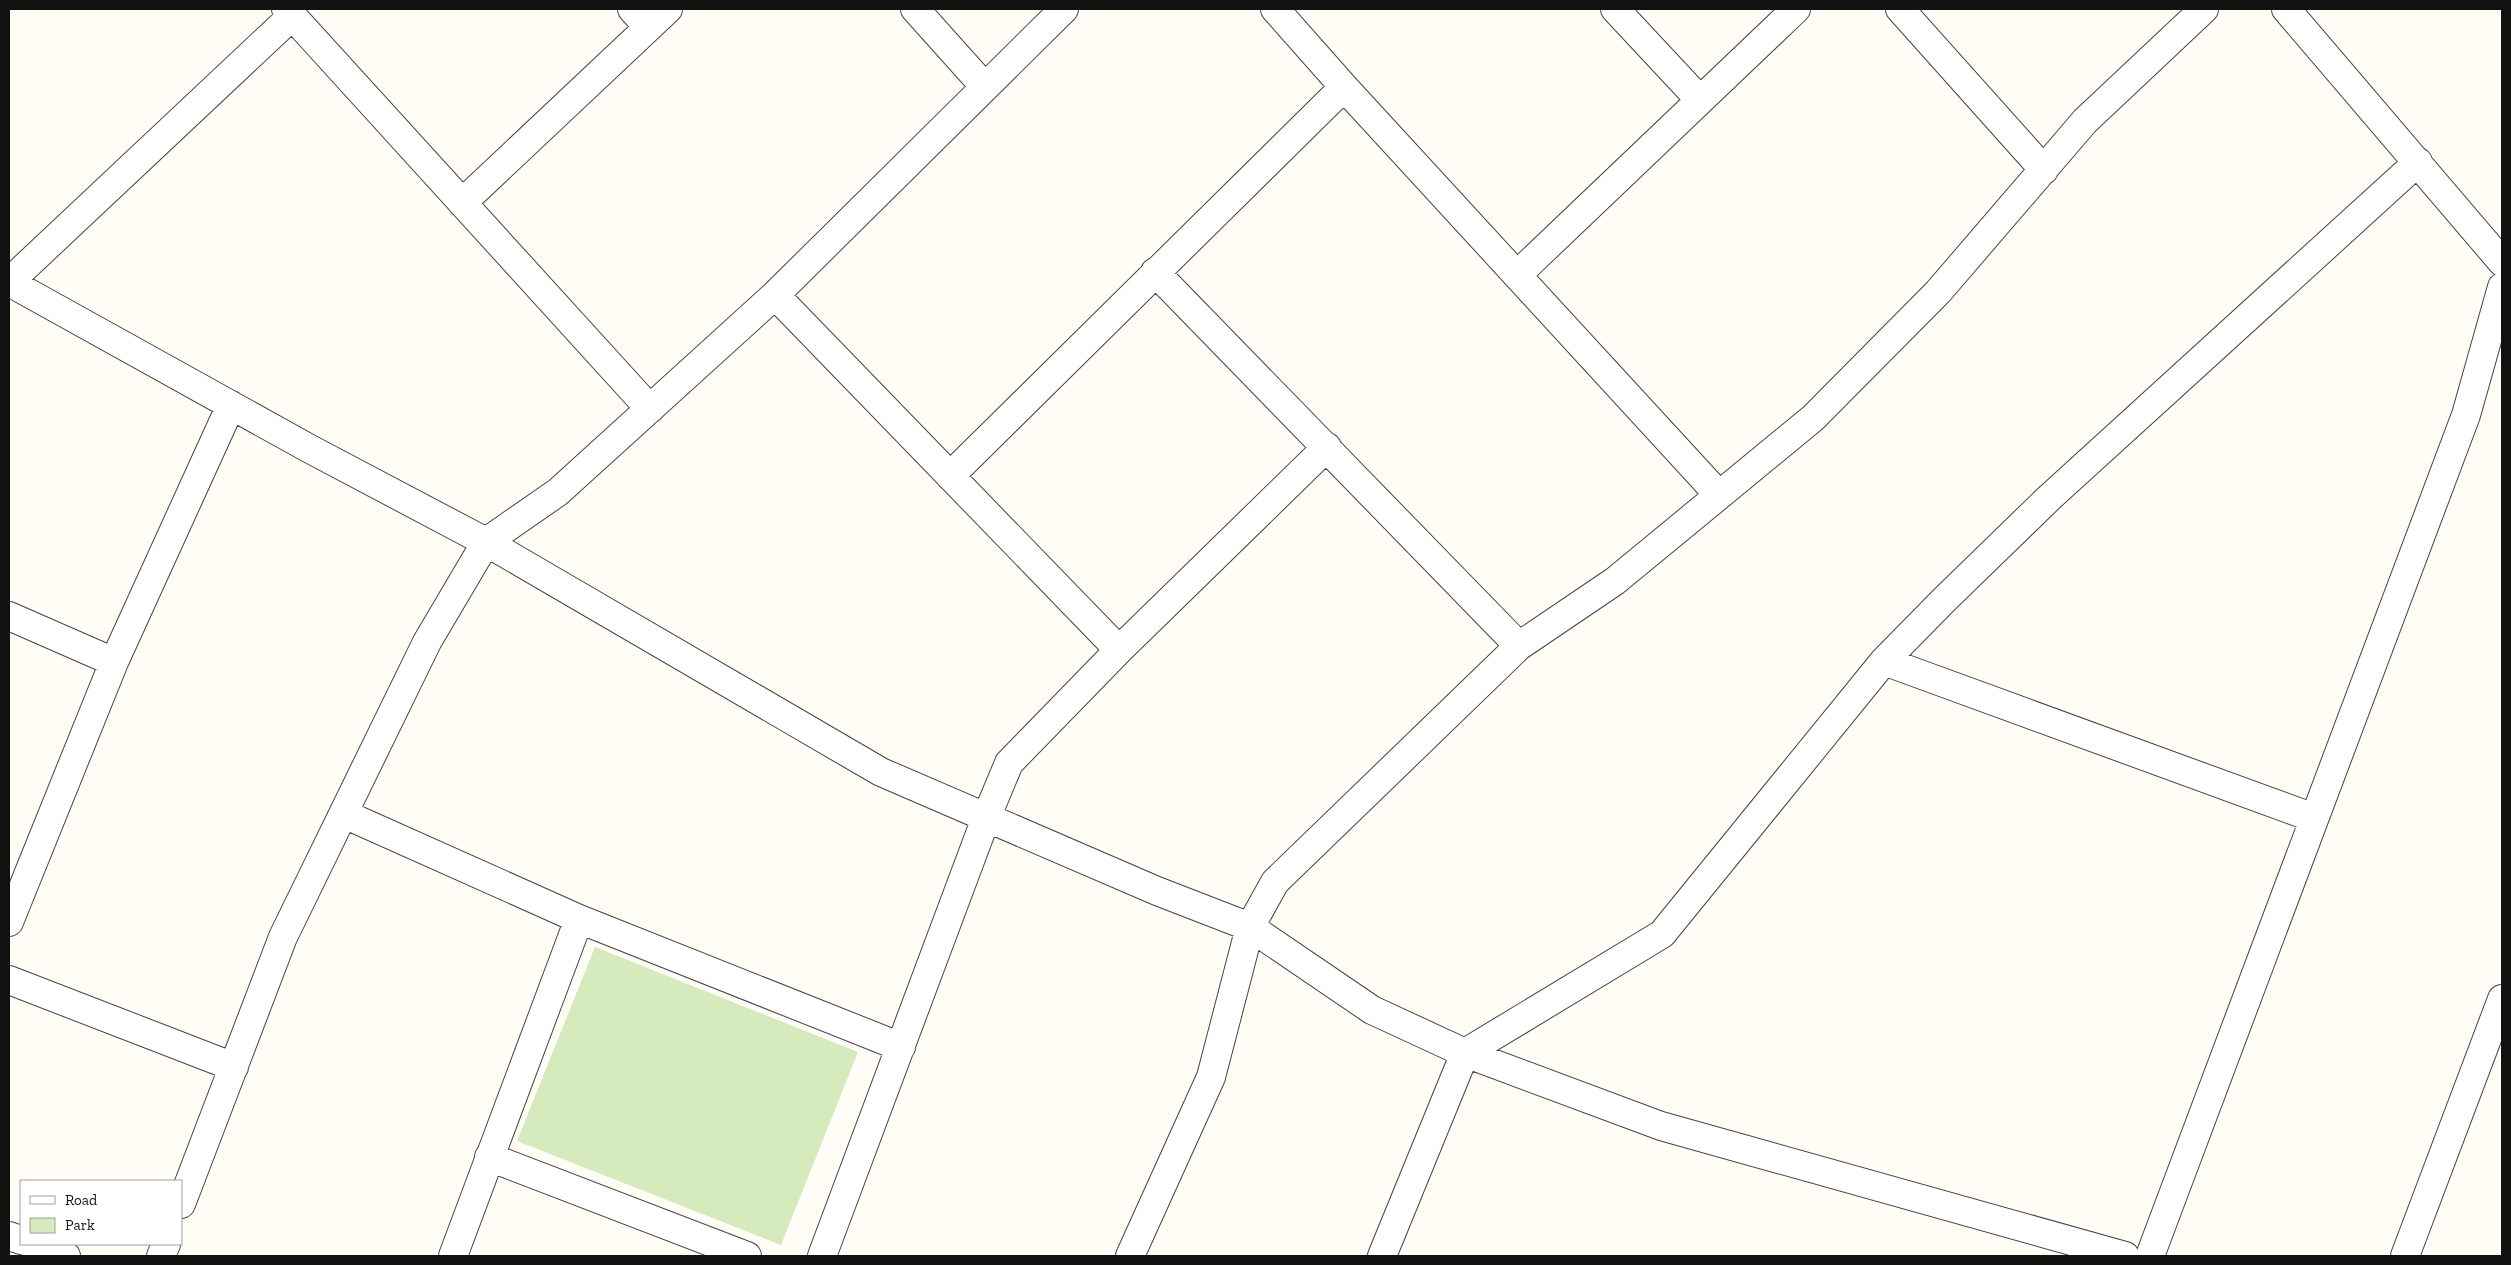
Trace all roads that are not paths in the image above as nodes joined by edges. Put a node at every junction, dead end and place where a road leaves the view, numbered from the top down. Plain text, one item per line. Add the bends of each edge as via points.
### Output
1 (668, 9) edge
2 (915, 9) edge
3 (1064, 9) edge
4 (1275, 9) edge
5 (1615, 9) edge
6 (1796, 9) edge
7 (1900, 9) edge
8 (2204, 9) edge
9 (2286, 9) edge
10 (289, 12) edge
11 (640, 18) edge
12 (985, 87) junction
13 (1344, 87) junction
14 (1700, 100) junction
15 (2418, 162) junction
16 (2044, 170) junction
17 (462, 203) junction
18 (2502, 262) edge
19 (1155, 272) junction
20 (1517, 275) junction
21 (9, 282) edge
22 (2502, 287) edge
23 (775, 295) junction
24 (231, 405) junction
25 (650, 409) junction
26 (1327, 447) junction
27 (950, 476) junction
28 (1719, 495) junction
29 (486, 542) junction
30 (9, 616) edge
31 (1519, 646) junction
32 (1120, 650) junction
33 (1884, 661) junction
34 (114, 662) junction
35 (344, 814) junction
36 (986, 818) junction
37 (2314, 818) junction
38 (579, 920) junction
39 (9, 922) edge
40 (1250, 927) junction
41 (9, 980) edge
42 (2502, 998) edge
43 (901, 1047) junction
44 (1465, 1053) junction
45 (234, 1067) junction
46 (489, 1157) junction
47 (182, 1201) edge
48 (35, 1245) edge
49 (66, 1256) edge
50 (453, 1256) edge
51 (747, 1256) edge
52 (822, 1256) edge
53 (1130, 1256) edge
54 (1382, 1256) edge
55 (2125, 1256) edge
56 (2150, 1256) edge
57 (2405, 1256) edge

1 - 11 street
2 - 12 street
3 - 12 street
4 - 13 street
5 - 14 street
6 - 14 street
7 - 16 street
8 - 16 street via 2085,122
9 - 15 street
10 - 17 street
10 - 21 street
11 - 17 street
12 - 23 street
13 - 19 street
13 - 20 street
14 - 20 street
15 - 18 street
15 - 33 street via 2049,498
16 - 28 street via 1938,292 1826,404
17 - 25 street
19 - 26 street
19 - 27 street
20 - 28 street
21 - 24 street
22 - 37 street via 2466,415
23 - 25 street
23 - 27 street
24 - 29 street
24 - 34 street
25 - 29 street via 558,492
26 - 31 street
26 - 32 street
27 - 32 street
28 - 31 street via 1615,581
29 - 35 street via 427,642
29 - 36 street via 881,772
30 - 34 street
31 - 40 street via 1275,882
32 - 36 street via 1010,763
33 - 37 street
33 - 44 street via 1662,934
34 - 39 street
35 - 38 street
35 - 45 street via 283,937
36 - 40 street
36 - 43 street
37 - 56 street
38 - 43 street
38 - 46 street
40 - 44 street via 1372,1010
40 - 53 street via 1211,1077
41 - 45 street
42 - 57 street
43 - 52 street
44 - 54 street
44 - 55 street via 1661,1126
45 - 47 street
46 - 50 street
46 - 51 street
48 - 49 street

